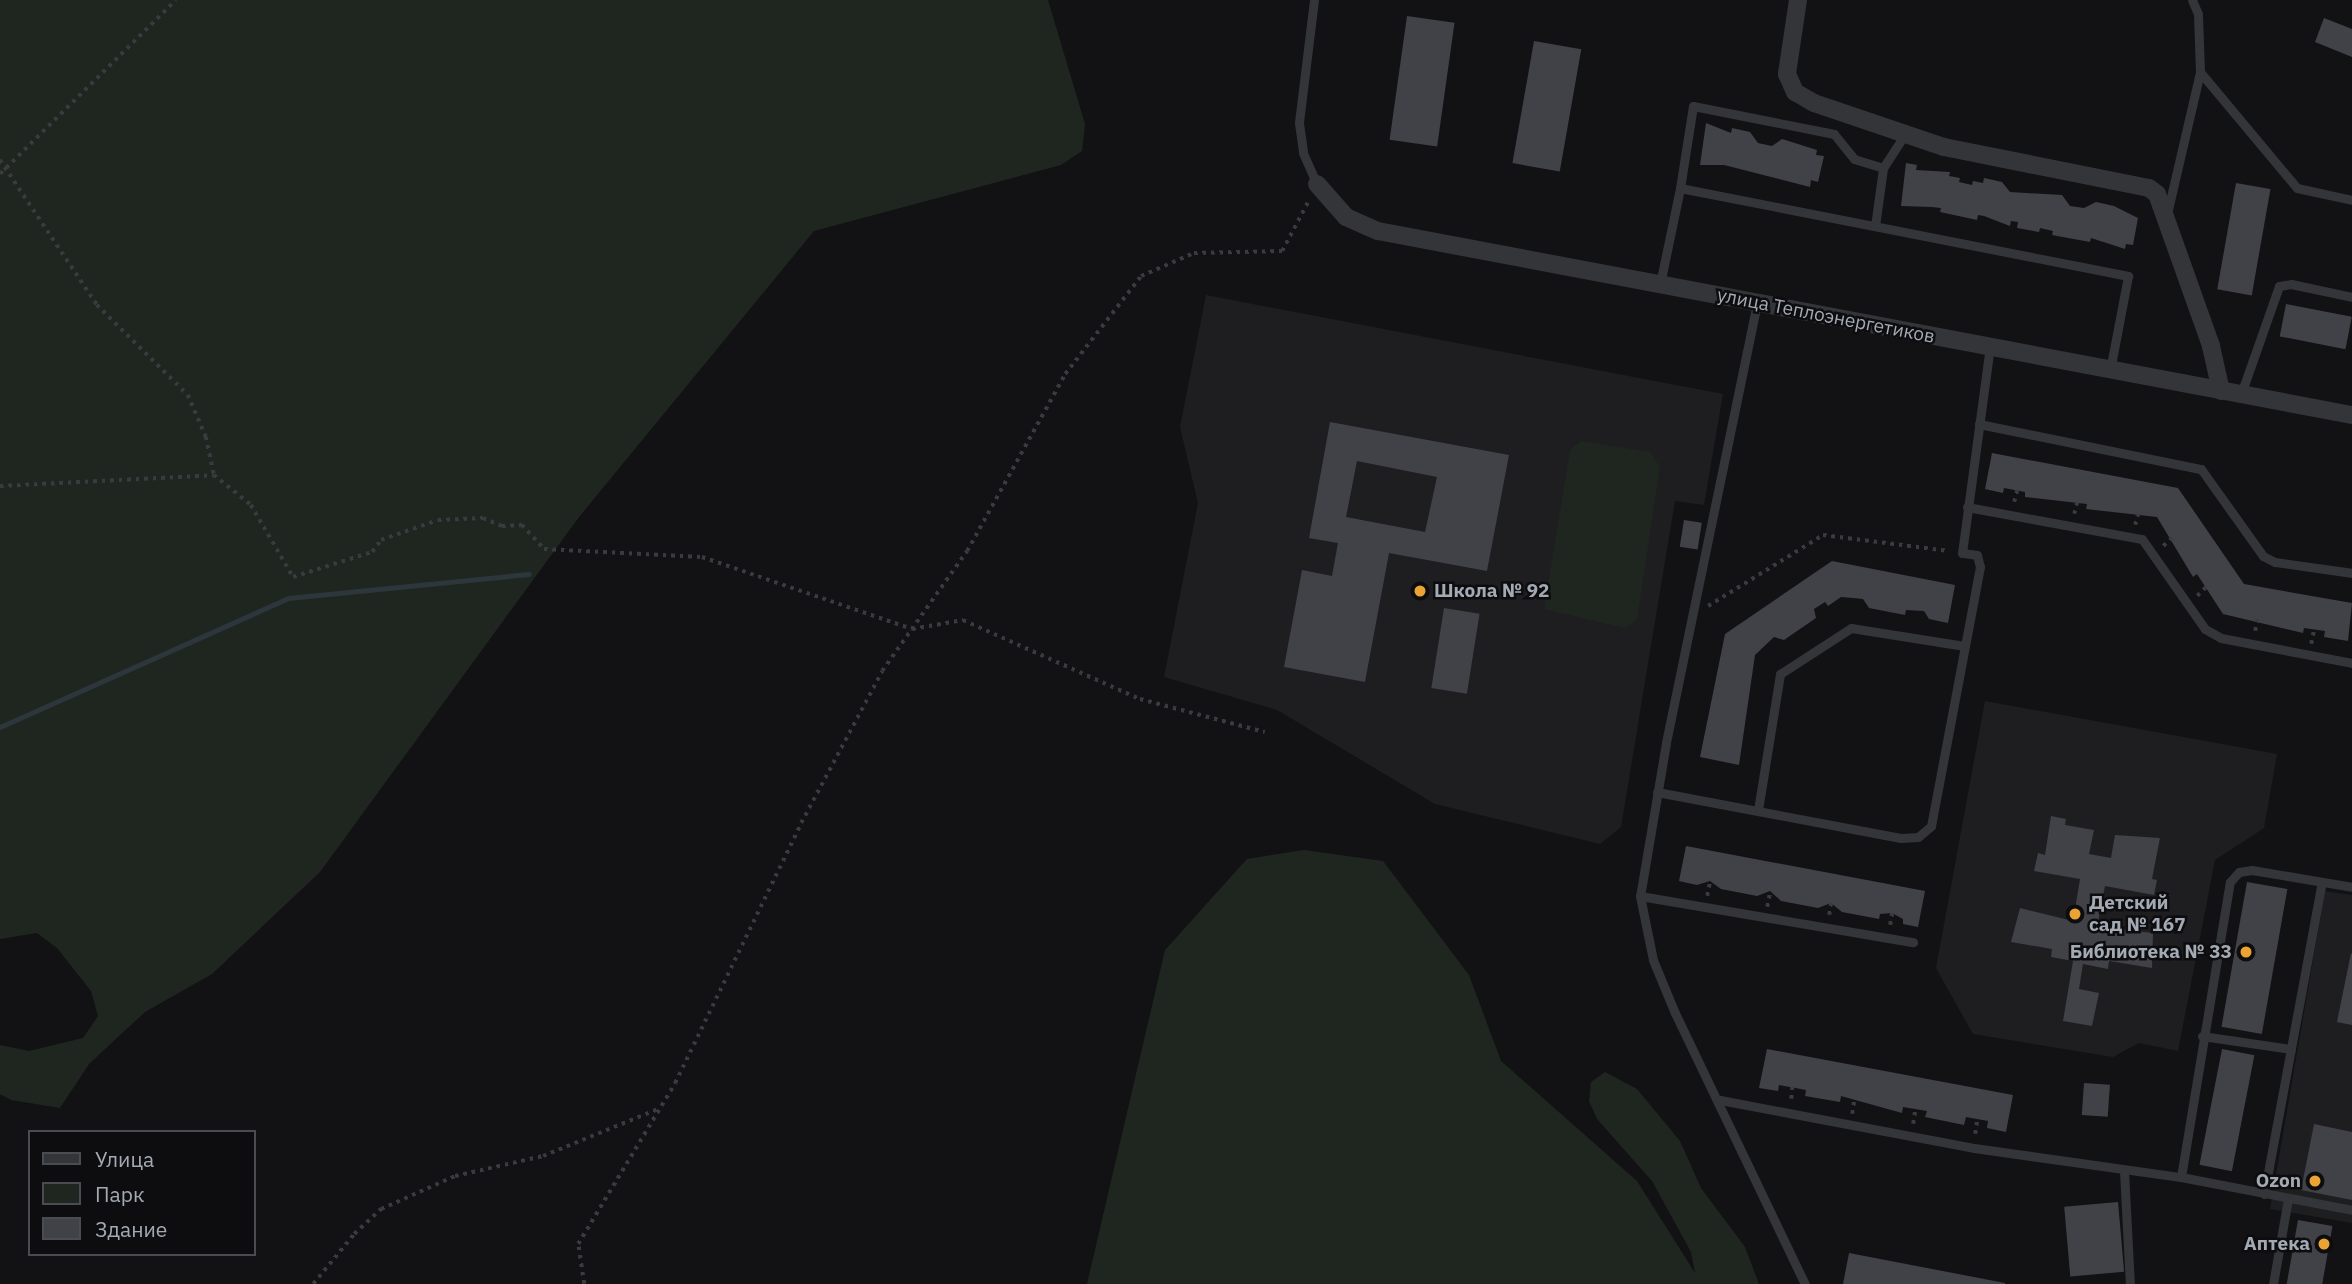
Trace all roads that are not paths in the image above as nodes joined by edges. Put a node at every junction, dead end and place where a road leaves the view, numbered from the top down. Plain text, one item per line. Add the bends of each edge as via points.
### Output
1 (1314, 0) edge
2 (1798, 0) edge
3 (2192, 0) edge
4 (2200, 72) junction
5 (1904, 136) junction
6 (1883, 168) junction
7 (1317, 184) joint
8 (1680, 188) junction
9 (2352, 200) edge
10 (2165, 219) junction
11 (1875, 226) junction
12 (1660, 284) junction
13 (2352, 297) edge
14 (1757, 303) junction
15 (1990, 347) junction
16 (2110, 370) junction
17 (2221, 391) junction
18 (2241, 394) junction
19 (2352, 415) edge
20 (1979, 424) junction
21 (1967, 507) junction
22 (2352, 573) edge
23 (1965, 646) junction
24 (2352, 663) edge
25 (1657, 792) junction
26 (1758, 810) junction
27 (2322, 882) junction
28 (2352, 887) edge
29 (1640, 896) junction
30 (1913, 942) dead end
31 (2202, 1036) junction
32 (2291, 1049) junction
33 (1720, 1100) junction
34 (2124, 1171) junction
35 (2181, 1177) junction
36 (2264, 1194) junction
37 (2288, 1199) junction
38 (2352, 1210) edge
39 (1805, 1284) edge
40 (2130, 1284) edge
41 (2273, 1284) edge

1 - 7 lane via 1299,123 1303,153
2 - 5 street via 1786,58 1795,92
3 - 4 lane via 2198,14
4 - 9 lane via 2297,188
4 - 10 lane
5 - 6 lane
5 - 10 street via 2150,188 2157,194
6 - 8 lane via 1854,159 1834,134 1693,106
6 - 11 lane
7 - 12 street, улица Теплоэнергетиков via 1346,217 1378,231
8 - 11 lane
8 - 12 lane
10 - 17 street via 2211,346
11 - 16 lane via 2128,276
12 - 14 street, улица Теплоэнергетиков
13 - 18 lane via 2291,284 2279,286
14 - 15 street, улица Теплоэнергетиков
14 - 25 lane
15 - 16 street, улица Теплоэнергетиков
15 - 20 lane
16 - 17 street, улица Теплоэнергетиков
17 - 18 street, улица Теплоэнергетиков
18 - 19 street, улица Теплоэнергетиков
20 - 21 lane
20 - 22 lane via 2202,468 2263,556 2275,562
21 - 23 lane via 1962,553 1977,555 1980,567
21 - 24 lane via 2141,539 2205,629 2221,638
23 - 26 lane via 1851,628 1780,674
23 - 26 lane via 1931,826 1918,837 1901,838
25 - 26 lane
25 - 29 lane
27 - 28 lane
27 - 31 lane via 2252,870 2239,872 2230,882
27 - 32 lane
29 - 30 lane
29 - 33 lane via 1653,960
31 - 32 lane
31 - 35 lane
32 - 36 lane
33 - 34 lane
33 - 39 lane
34 - 35 lane
34 - 40 lane
35 - 36 lane
36 - 37 lane
37 - 38 lane
37 - 41 lane

